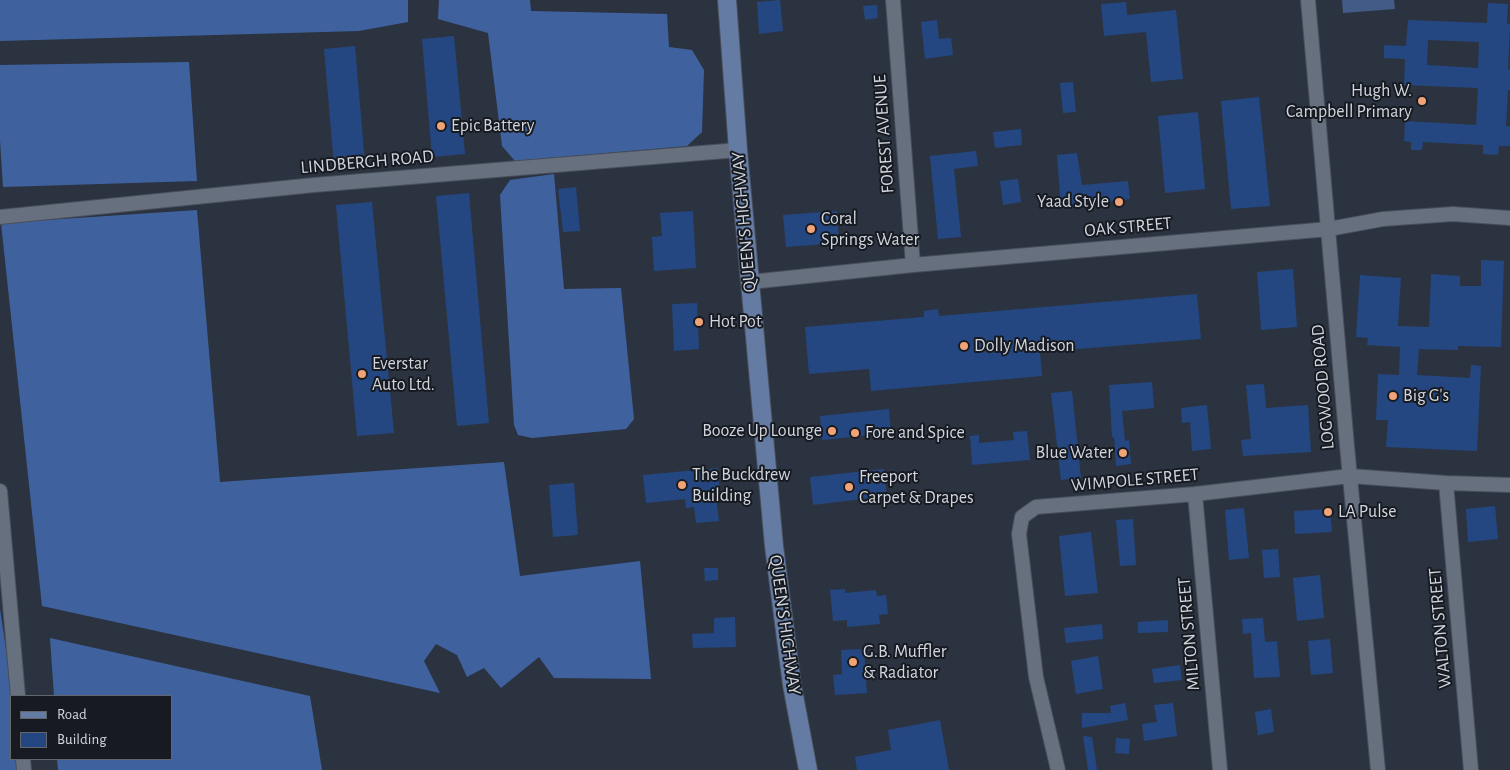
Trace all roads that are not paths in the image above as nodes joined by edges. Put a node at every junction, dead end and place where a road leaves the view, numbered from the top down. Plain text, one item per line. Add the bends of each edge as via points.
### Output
1 (727, 0) edge
2 (893, 0) edge
3 (1308, 0) edge
4 (738, 150) junction
5 (0, 217) edge
6 (1510, 218) edge
7 (1329, 229) junction
8 (913, 265) junction
9 (750, 282) junction
10 (1350, 476) junction
11 (1446, 483) junction
12 (1510, 485) edge
13 (0, 491) edge
14 (1195, 494) junction
15 (18, 695) edge
16 (808, 770) edge
17 (1058, 770) edge
18 (1220, 770) edge
19 (1378, 770) edge
20 (1471, 770) edge

1 - 4 main road, QUEEN'S HIGHWAY
2 - 8 street, FOREST AVENUE
3 - 7 street, LOGWOOD ROAD
4 - 5 street, LINDBERGH ROAD via 324,184
4 - 9 main road, QUEEN'S HIGHWAY
6 - 7 street, OAK STREET via 1453,214 1383,218
7 - 8 street, OAK STREET
7 - 10 street, LOGWOOD ROAD
8 - 9 street, OAK STREET
9 - 16 main road, QUEEN'S HIGHWAY via 774,546 792,685
10 - 11 street, WIMPOLE STREET
10 - 14 street, WIMPOLE STREET
10 - 19 street, LOGWOOD ROAD
11 - 12 street, WIMPOLE STREET
11 - 20 street, WALTON STREET
13 - 15 street
14 - 17 street, WIMPOLE STREET via 1036,507 1022,517 1019,534 1036,677
14 - 18 street, MILTON STREET

